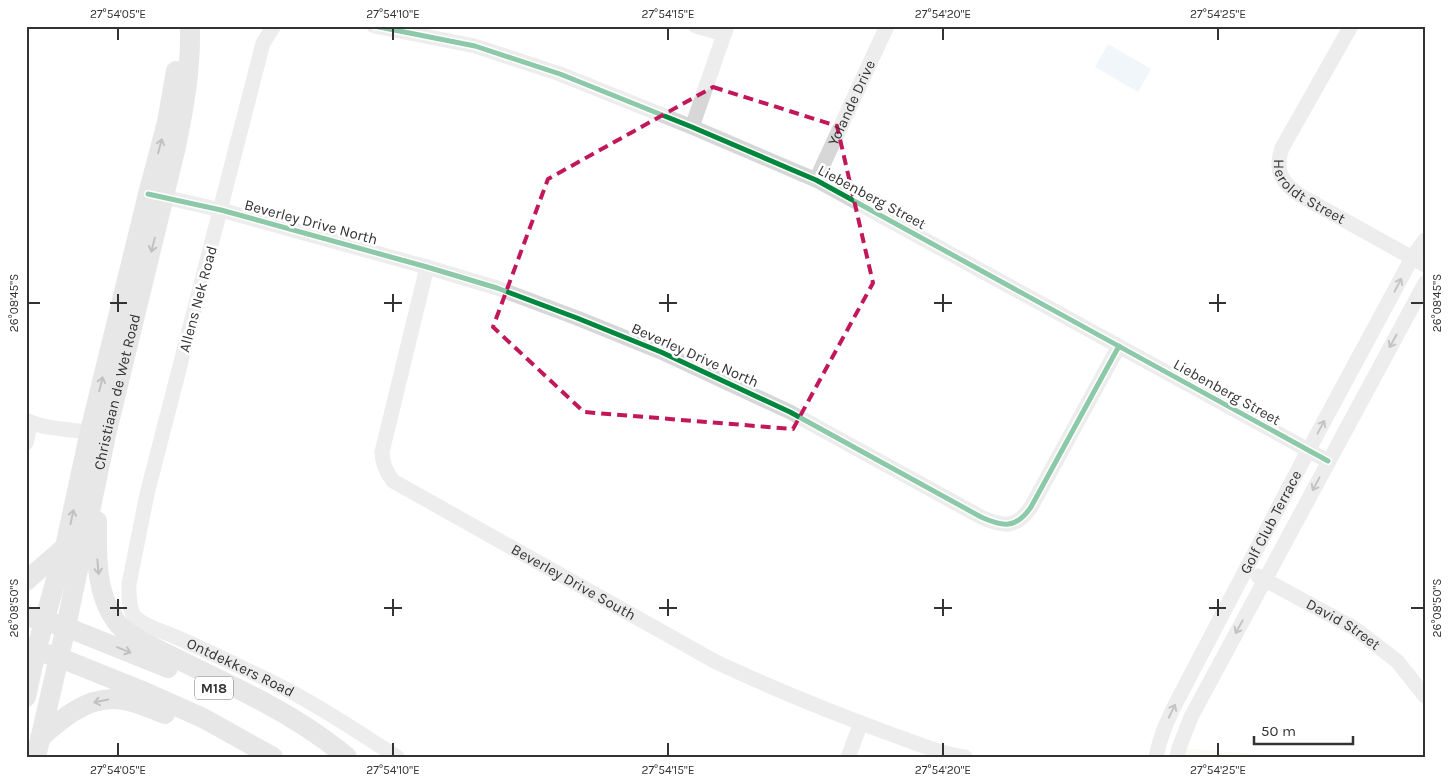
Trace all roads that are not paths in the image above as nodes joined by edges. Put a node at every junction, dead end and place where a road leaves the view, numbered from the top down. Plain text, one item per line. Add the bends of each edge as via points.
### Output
1 (178, 26) edge
2 (190, 26) edge
3 (274, 26) edge
4 (374, 26) edge
5 (696, 26) edge
6 (887, 26) edge
7 (1351, 26) edge
8 (726, 30) edge
9 (692, 127) junction
10 (816, 180) junction
11 (156, 195) junction
12 (221, 210) junction
13 (1425, 240) edge
14 (1419, 262) edge
15 (427, 266) junction
16 (1425, 283) edge
17 (1119, 346) junction
18 (29, 421) edge
19 (98, 433) junction
20 (26, 443) edge
21 (1308, 451) junction
22 (1328, 461) junction
23 (96, 484) junction
24 (65, 547) junction
25 (134, 555) joint
26 (1247, 570) junction
27 (1265, 580) junction
28 (26, 581) edge
29 (35, 618) edge
30 (66, 627) junction
31 (31, 650) edge
32 (58, 657) junction
33 (1425, 696) edge
34 (26, 698) edge
35 (861, 723) junction
36 (231, 734) junction
37 (38, 747) edge
38 (273, 757) edge
39 (345, 757) edge
40 (397, 757) edge
41 (848, 757) edge
42 (965, 757) edge
43 (1156, 757) edge
44 (1177, 757) edge

11 -> 1 main road, Christiaan de Wet Road via 176,73
2 - 11 main road, Christiaan de Wet Road via 191,52 185,105
3 - 12 street, Allens Nek Road via 264,43
4 - 9 street, Liebenberg Street via 475,46 560,74
5 - 8 street
6 - 10 street, Yolande Drive
7 - 14 street, Heroldt Street via 1282,148 1280,172 1289,188 1301,196
8 - 9 street
9 - 10 street, Liebenberg Street
10 - 17 street, Liebenberg Street
11 - 12 street, Beverley Drive North
11 - 19 main road, Christiaan de Wet Road
12 - 15 street, Beverley Drive North
12 - 25 street, Allens Nek Road via 146,494
13 - 14 street, Golf Club Terrace
21 -> 14 street, Golf Club Terrace
15 - 17 street, Beverley Drive North via 497,288 661,352 790,412 980,517 999,524 1017,522 1027,514
15 - 35 street, Beverley Drive South via 382,452 387,473 394,481 716,662
16 -> 22 street, Golf Club Terrace
17 - 21 street, Liebenberg Street
18 - 19 street
18 - 20 street
19 - 23 main road, Christiaan de Wet Road
24 -> 19 main road, Christiaan de Wet Road
21 - 22 street, Liebenberg Street
21 - 26 street, Golf Club Terrace
22 -> 27 street, Golf Club Terrace
23 - 30 main road, Christiaan de Wet Road
23 -> 39 main road via 97,565 101,590 116,622 145,643 307,727
24 - 28 main road
24 - 29 main road, Christiaan de Wet Road
25 - 40 street, Ontdekkers Road via 128,598 138,620 284,688
26 - 27 street, David Street
43 -> 26 street, Golf Club Terrace via 1166,722
27 - 33 street, David Street via 1354,628 1397,661
27 -> 44 street, Golf Club Terrace via 1191,717
29 - 30 main road, Ontdekkers Road / M18
29 - 31 main road, Christiaan de Wet Road
30 - 32 main road, Christiaan de Wet Road
30 -> 39 main road, Ontdekkers Road / M18 via 231,696
31 - 32 main road, M18
31 - 34 main road, Christiaan de Wet Road
32 - 36 main road, M18 via 203,718
32 - 37 main road, Christiaan de Wet Road
35 - 41 street
35 - 42 street, Beverley Drive South
36 -> 37 main road via 113,699 98,701 61,719
36 - 38 main road, M18

